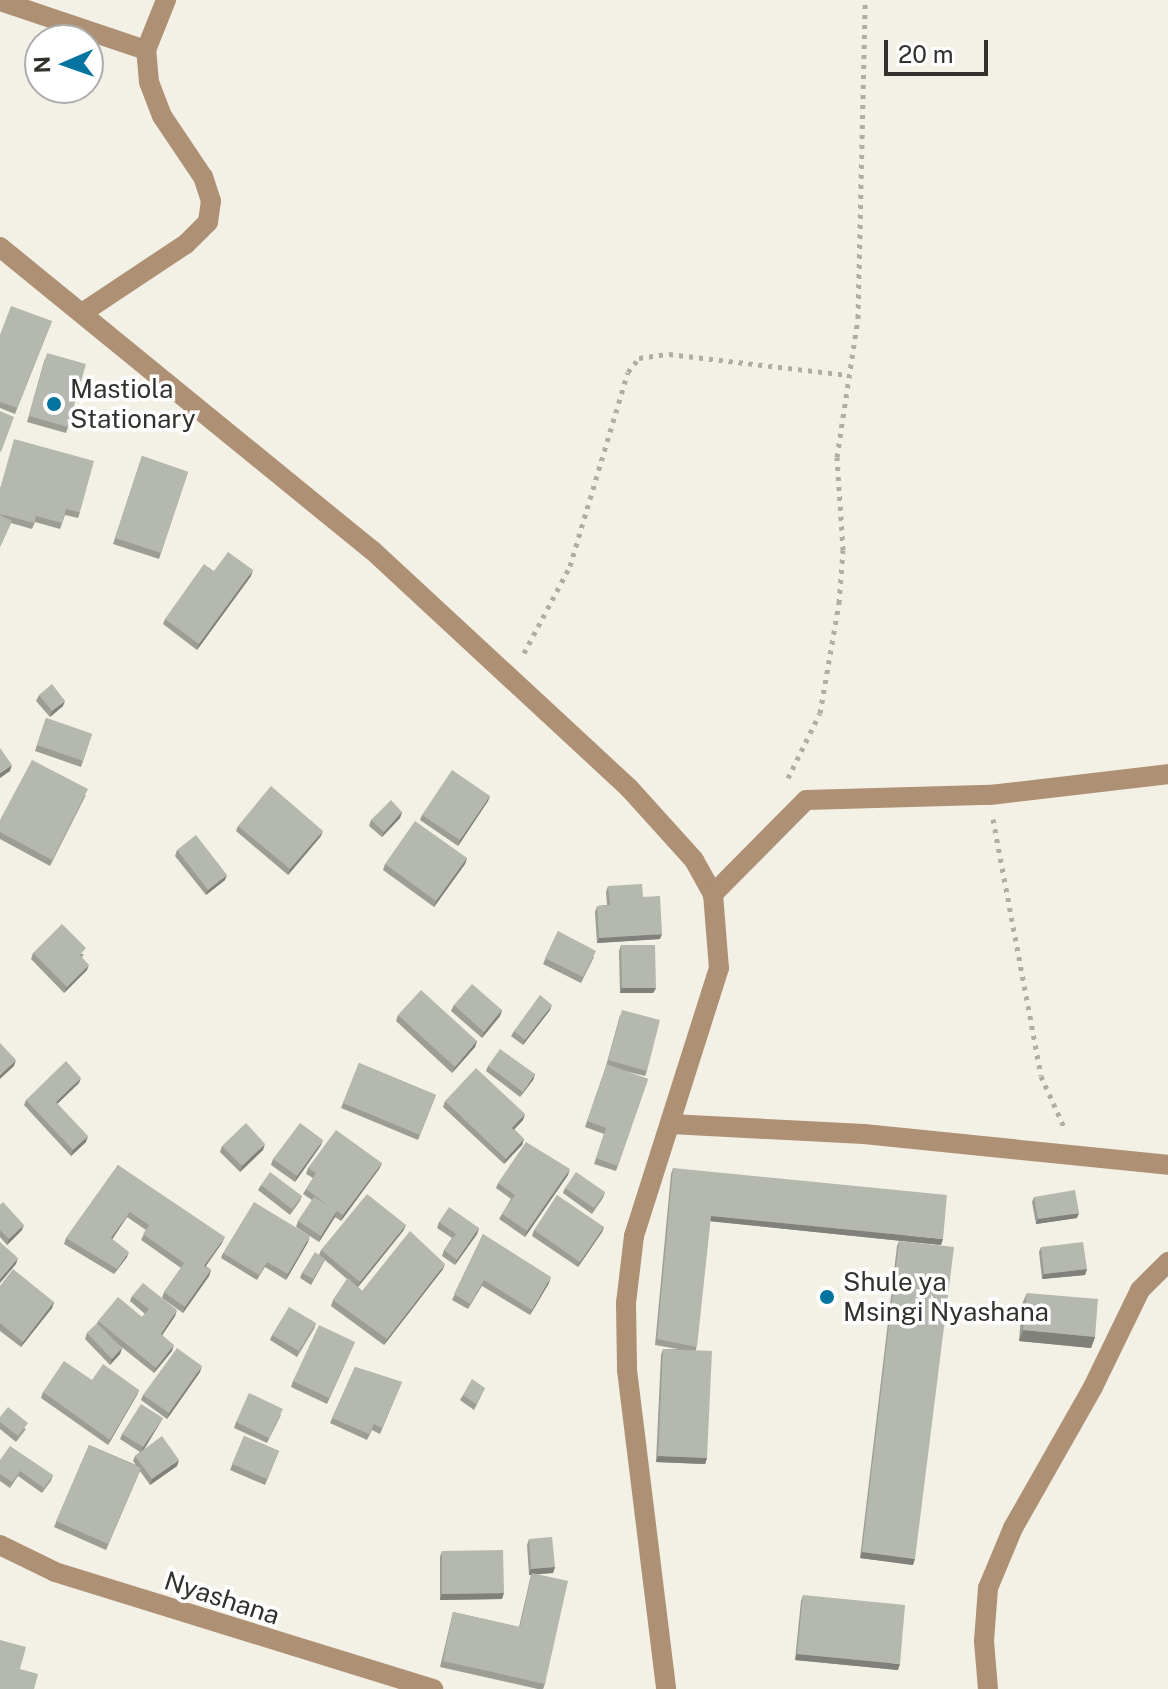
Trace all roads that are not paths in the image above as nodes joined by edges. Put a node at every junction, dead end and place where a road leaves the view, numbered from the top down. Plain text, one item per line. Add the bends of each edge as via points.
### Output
1 (166, 0) edge
2 (0, 1) edge
3 (146, 50) junction
4 (0, 247) edge
5 (82, 313) junction
6 (1168, 774) edge
7 (713, 894) junction
8 (671, 1124) junction
9 (1168, 1165) edge
10 (1168, 1262) edge
11 (0, 1545) edge
12 (433, 1689) edge
13 (666, 1689) edge
14 (988, 1689) edge

1 - 3 street
2 - 3 street
3 - 5 street via 149,82 162,116 207,189 208,222 186,244
4 - 5 street
5 - 7 street via 372,550 629,788 694,860
6 - 7 street via 990,795 806,800
7 - 8 street via 719,968
8 - 9 street via 864,1134
8 - 13 street via 634,1236 626,1303 627,1370
10 - 14 street via 1140,1290 1093,1387 1013,1528 988,1588
11 - 12 street, Nyashana via 55,1572

